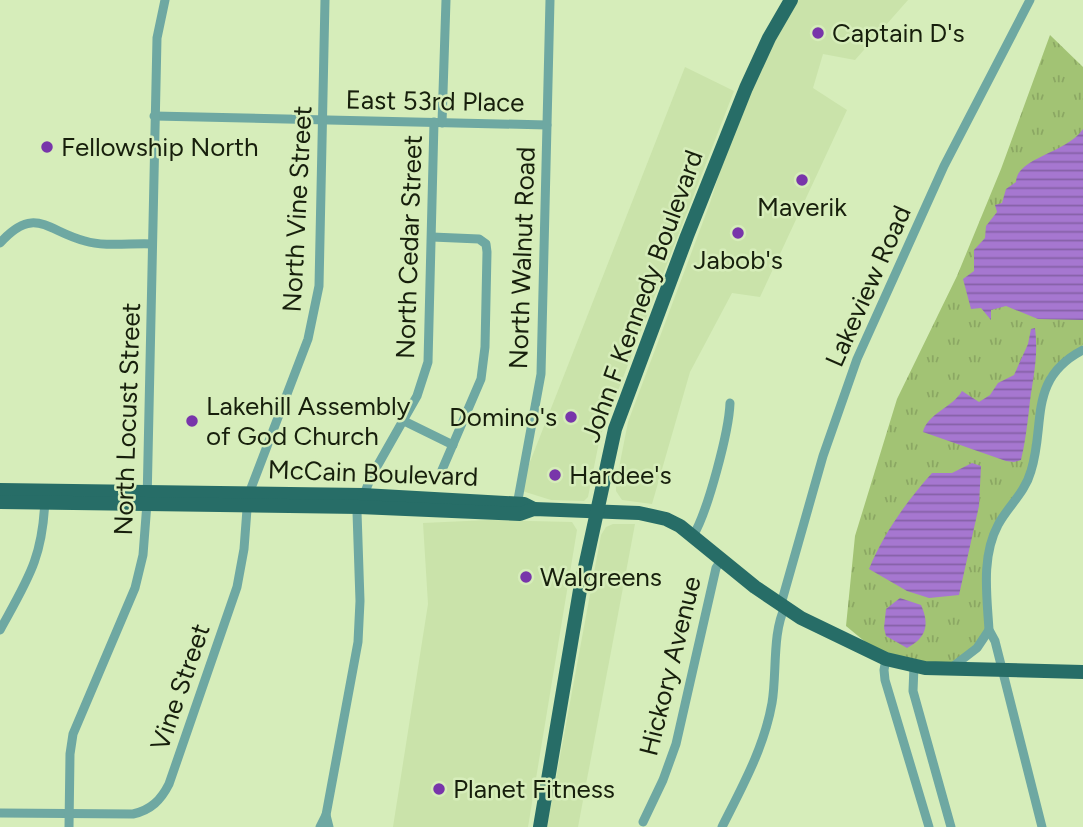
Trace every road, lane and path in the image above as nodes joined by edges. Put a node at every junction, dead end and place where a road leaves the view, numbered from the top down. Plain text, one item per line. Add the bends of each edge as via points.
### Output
1 (165, 0) edge
2 (325, 0) edge
3 (446, 0) edge
4 (550, 0) edge
5 (791, 0) edge
6 (1030, 0) edge
7 (154, 116) junction
8 (323, 120) junction
9 (438, 122) junction
10 (547, 125) junction
11 (432, 237) junction
12 (0, 243) edge
13 (152, 244) junction
14 (1083, 350) edge
15 (730, 403) dead end
16 (404, 421) junction
17 (453, 445) junction
18 (442, 470) dead end
19 (0, 490) edge
20 (45, 495) junction
21 (147, 497) junction
22 (248, 499) junction
23 (361, 501) junction
24 (0, 502) edge
25 (516, 509) junction
26 (596, 512) junction
27 (693, 536) junction
28 (722, 559) junction
29 (783, 606) junction
30 (0, 630) edge
31 (989, 631) junction
32 (886, 659) junction
33 (914, 667) junction
34 (951, 668) junction
35 (1002, 670) junction
36 (1083, 672) edge
37 (0, 813) edge
38 (69, 814) junction
39 (326, 815) junction
40 (643, 822) dead end
41 (68, 827) edge
42 (320, 827) edge
43 (329, 827) edge
44 (540, 827) edge
45 (722, 827) edge
46 (929, 827) edge
47 (951, 827) edge
48 (1042, 827) edge

1 - 7 street, North Locust Street via 157,37
2 - 8 street, North Vine Street
3 - 9 street, North Cedar Street
4 - 10 street, North Walnut Road
5 - 26 main road, John F Kennedy Boulevard via 746,88 664,296 615,429
6 - 29 street, Lakeview Road via 944,166 857,359 823,456
7 - 8 street, East 53rd Place
7 - 13 street, North Locust Street
8 - 9 street, East 53rd Place
8 - 22 street, North Vine Street via 317,307
9 - 10 street, East 53rd Place
9 - 11 street, North Cedar Street
10 - 25 street, North Walnut Road via 541,374
11 - 16 street, North Cedar Street via 428,362 418,396
11 - 17 street via 479,239 486,244 483,370
12 - 13 street via 15,229 37,222 84,241
13 - 21 street, North Locust Street
14 - 31 street via 1065,362 1049,383 1041,401 1030,476 990,542
15 - 27 street via 729,424
16 - 17 street
16 - 23 street, North Cedar Street
17 - 18 street
19 - 20 main road, McCain Boulevard
20 - 21 main road, McCain Boulevard
20 - 24 main road, McCain Boulevard
20 - 30 street via 36,562
21 - 22 main road, McCain Boulevard
21 - 38 street, North Locust Street via 143,555 135,588 73,734
22 - 23 main road, McCain Boulevard
22 - 38 street, Vine Street via 237,587 163,796 146,811 133,814
23 - 25 main road, McCain Boulevard
23 - 39 street, North Cedar Street via 358,642
25 - 26 main road, McCain Boulevard via 524,504 534,509
26 - 27 main road, McCain Boulevard via 654,515
26 - 44 main road, John F Kennedy Boulevard
27 - 28 main road, McCain Boulevard
28 - 29 main road, McCain Boulevard
28 - 40 street, Hickory Avenue via 716,568 671,762
29 - 32 main road, McCain Boulevard
29 - 45 street, Lakeview Road via 768,723
31 - 34 street via 977,648
31 - 35 street
32 - 33 main road, McCain Boulevard
32 - 46 street via 885,680
33 - 34 main road, McCain Boulevard
33 - 47 street via 915,698
34 - 35 main road, McCain Boulevard
35 - 36 main road, McCain Boulevard
35 - 48 street
37 - 38 street, Vine Street
38 - 41 street, North Locust Street
39 - 42 street, North Cedar Street
39 - 43 street, North Cedar Street

